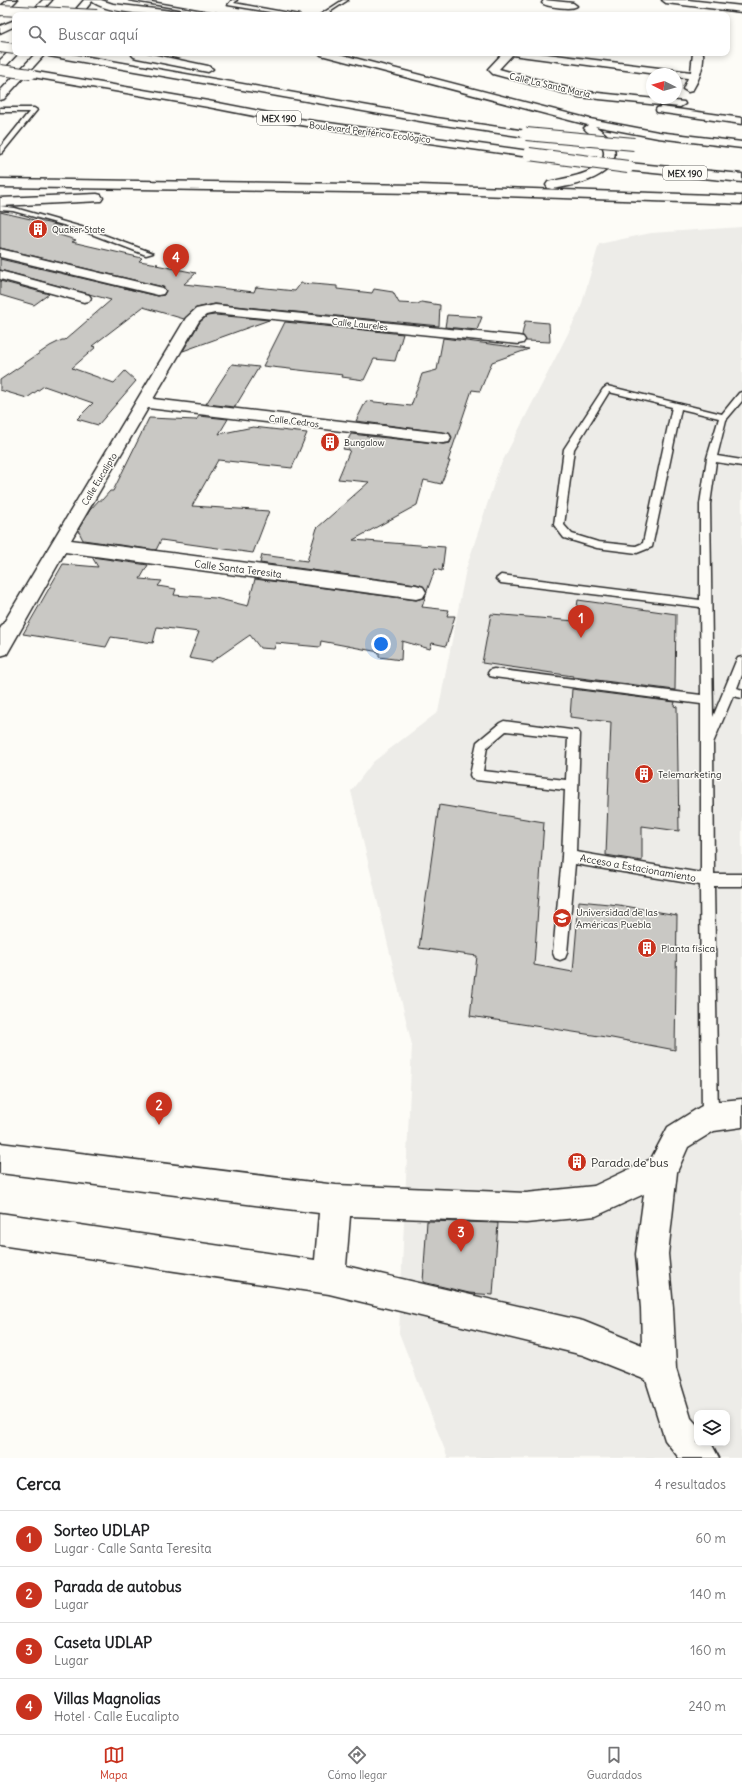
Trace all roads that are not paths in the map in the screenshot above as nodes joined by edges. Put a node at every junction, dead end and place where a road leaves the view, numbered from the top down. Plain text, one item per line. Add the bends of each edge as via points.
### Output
1 (13, 0) edge
2 (48, 0) edge
3 (89, 0) edge
4 (95, 0) edge
5 (131, 0) edge
6 (235, 0) edge
7 (346, 0) edge
8 (548, 0) edge
9 (666, 0) edge
10 (677, 3) edge
11 (59, 5) dead end
12 (573, 6) dead end
13 (736, 6) edge
14 (0, 11) edge
15 (24, 12) edge
16 (36, 12) edge
17 (52, 12) edge
18 (79, 12) edge
19 (155, 12) edge
20 (205, 12) edge
21 (279, 12) edge
22 (327, 12) edge
23 (12, 24) edge
24 (0, 30) edge
25 (10, 38) dead end
26 (0, 48) edge
27 (12, 50) edge
28 (12, 53) edge
29 (38, 56) edge
30 (71, 56) edge
31 (142, 56) edge
32 (335, 56) edge
33 (363, 56) edge
34 (506, 56) edge
35 (539, 56) edge
36 (698, 56) edge
37 (0, 66) edge
38 (208, 68) dead end
39 (0, 70) edge
40 (695, 76) junction
41 (428, 81) junction
42 (0, 97) edge
43 (678, 109) junction
44 (0, 110) edge
45 (557, 115) junction
46 (742, 121) edge
47 (742, 145) edge
48 (0, 152) edge
49 (742, 154) edge
50 (742, 178) edge
51 (0, 183) edge
52 (418, 189) junction
53 (503, 192) junction
54 (136, 197) dead end
55 (112, 198) dead end
56 (742, 200) edge
57 (0, 202) edge
58 (0, 208) edge
59 (0, 253) edge
60 (149, 253) dead end
61 (0, 275) edge
62 (158, 291) dead end
63 (84, 298) dead end
64 (201, 312) joint
65 (518, 340) dead end
66 (742, 395) edge
67 (144, 403) junction
68 (677, 405) junction
69 (725, 417) junction
70 (444, 438) dead end
71 (712, 458) junction
72 (742, 463) edge
73 (59, 545) junction
74 (501, 579) dead end
75 (416, 592) dead end
76 (706, 604) junction
77 (0, 649) edge
78 (742, 661) edge
79 (494, 673) dead end
80 (730, 690) junction
81 (742, 694) edge
82 (707, 700) junction
83 (707, 745) junction
84 (572, 786) junction
85 (569, 857) junction
86 (708, 880) junction
87 (742, 880) edge
88 (560, 953) dead end
89 (742, 1114) edge
90 (710, 1117) junction
91 (0, 1158) edge
92 (662, 1170) junction
93 (336, 1200) junction
94 (0, 1229) edge
95 (329, 1278) junction
96 (659, 1369) junction
97 (701, 1458) edge

1 - 14 main road
2 - 16 main road
3 - 18 main road
4 - 19 main road via 113,7
5 - 20 lane
6 - 21 lane via 230,4
7 - 22 lane
8 - 12 main road via 546,2
9 - 10 main road
10 - 13 main road
11 - 17 main road
14 - 15 main road, bridge
23 - 24 main road
25 - 26 main road
26 - 27 main road, bridge
28 - 37 main road
29 - 42 main road
30 - 49 main road, Boulevard Periférico Ecológico / MEX 190, bridge via 437,121 526,134
31 - 38 main road
32 - 41 main road
33 - 41 main road via 405,70
34 - 43 main road, Calle La Santa María via 493,69 579,94
35 - 40 main road
36 - 40 main road
39 - 50 main road, Boulevard Periférico Ecológico / MEX 190, bridge via 208,104 300,122 628,167
40 - 43 main road
41 - 45 main road
43 - 46 main road, Calle La Santa María
44 - 48 lane via 34,110
45 - 47 main road via 658,135
45 - 53 main road via 584,125 608,142 611,152 608,162 596,172 577,180
51 - 52 main road
52 - 53 main road
52 - 54 main road
53 - 56 main road
55 - 57 main road
58 - 60 lane via 13,209 83,229
59 - 62 main road
61 - 63 main road
64 - 65 main road, Calle Laureles via 215,309
64 - 67 main road, Calle Eucalipto via 193,318
66 - 69 lane
67 - 70 main road, Calle Cedros
67 - 73 main road, Calle Eucalipto
68 - 68 lane via 607,389 569,449 559,525 568,536 597,545 637,550 648,545
68 - 69 lane
69 - 71 lane
71 - 72 lane
71 - 76 lane via 705,504
73 - 75 main road, Calle Santa Teresita
73 - 77 main road, Calle Eucalipto
74 - 76 lane
76 - 82 lane
78 - 80 lane
79 - 82 lane
80 - 81 lane
80 - 83 lane
82 - 83 lane
83 - 86 lane
84 - 84 lane via 574,734 504,726 481,746 476,775
84 - 85 lane
85 - 86 lane, Acceso a Estacionamiento
85 - 88 lane, Acceso a Estacionamiento
86 - 87 lane, Acceso a Estacionamiento
86 - 90 lane via 706,900
89 - 90 main road
90 - 92 main road via 678,1137
91 - 93 main road
92 - 93 main road via 596,1201 526,1208
92 - 96 main road via 652,1254
93 - 95 main road
94 - 95 main road
95 - 96 main road via 583,1338
96 - 97 main road via 677,1428

